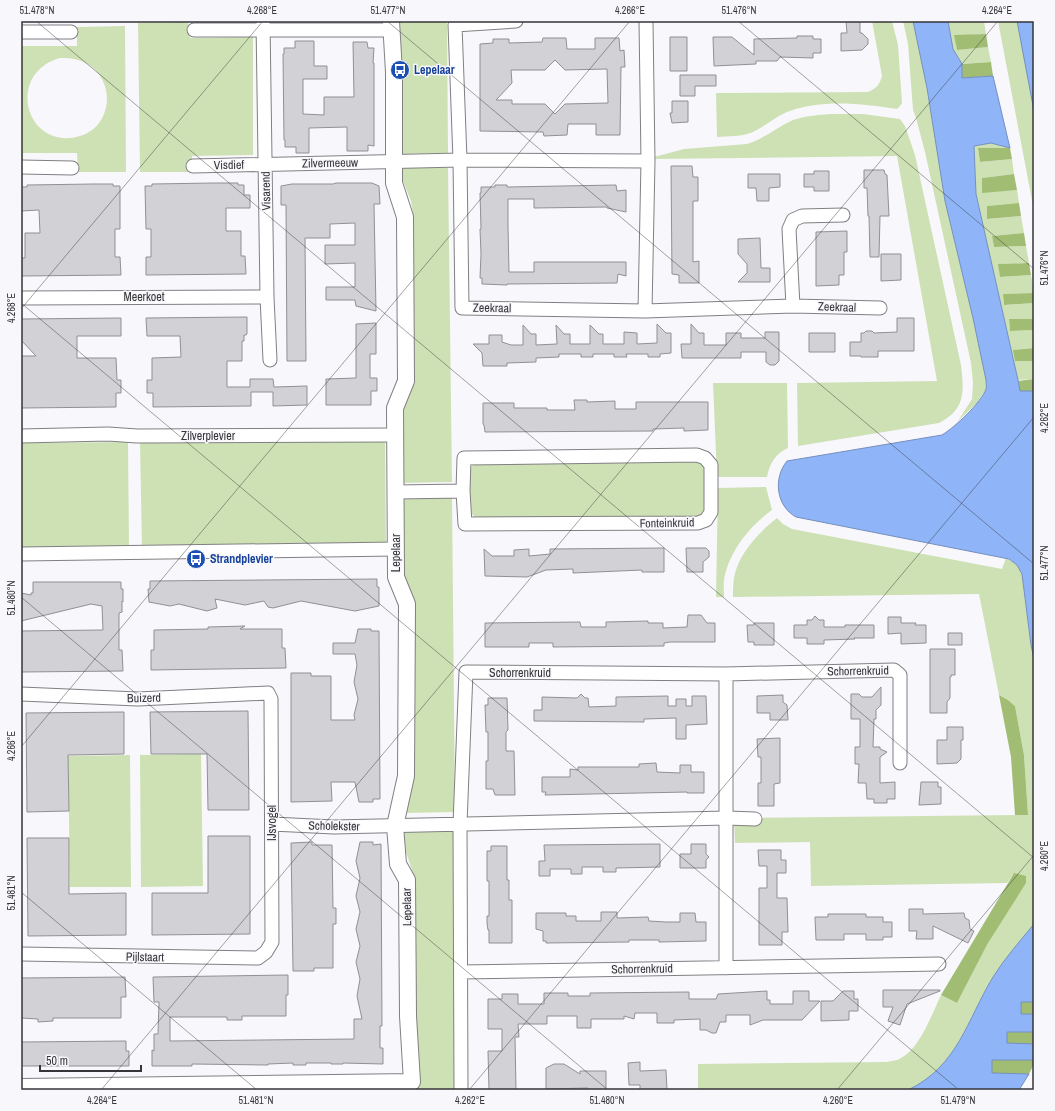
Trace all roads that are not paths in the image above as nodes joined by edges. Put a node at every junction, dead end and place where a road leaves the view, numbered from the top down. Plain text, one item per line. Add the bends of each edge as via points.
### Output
1 (516, 21) edge
2 (646, 21) edge
3 (455, 23) edge
4 (263, 26) edge
5 (392, 26) edge
6 (194, 30) dead end
7 (21, 32) edge
8 (71, 32) dead end
9 (460, 160) junction
10 (648, 161) junction
11 (394, 162) junction
12 (265, 164) junction
13 (193, 166) dead end
14 (21, 167) edge
15 (72, 168) dead end
16 (843, 215) dead end
17 (267, 297) junction
18 (21, 298) edge
19 (793, 306) junction
20 (880, 308) dead end
21 (645, 311) junction
22 (270, 360) dead end
23 (395, 435) junction
24 (21, 436) edge
25 (463, 491) junction
26 (396, 492) junction
27 (396, 549) junction
28 (21, 554) edge
29 (726, 674) junction
30 (268, 693) joint
31 (21, 694) edge
32 (900, 763) dead end
33 (727, 818) junction
34 (755, 819) dead end
35 (272, 824) junction
36 (460, 824) junction
37 (395, 826) junction
38 (266, 952) joint
39 (21, 954) edge
40 (939, 964) dead end
41 (726, 968) junction
42 (461, 972) junction
43 (21, 1087) edge
44 (461, 1090) edge

1 - 3 street, Zeekraal
2 - 10 street
3 - 9 street, Zeekraal
4 - 5 street
4 - 6 street
4 - 12 street, Visarend
5 - 11 street, Lepelaar
7 - 8 street
9 - 10 street
9 - 11 street
9 - 21 street, Zeekraal via 462,308
10 - 21 street
11 - 12 street, Zilvermeeuw
11 - 23 street, Lepelaar via 394,183 405,217 406,381 395,408
12 - 13 street, Visdief
12 - 17 street, Visarend
14 - 15 street
16 - 19 street via 802,216 793,220 789,229
17 - 18 street, Meerkoet
17 - 22 street, Visarend
19 - 20 street, Zeekraal
19 - 21 street, Zeekraal
23 - 24 street, Zilverplevier
23 - 26 street, Lepelaar
25 - 25 street, Fonteinkruid via 464,458 697,455 712,465 711,512 706,520 698,523 465,524
25 - 26 street
26 - 27 street, Lepelaar
27 - 28 street
27 - 37 street, Lepelaar via 396,577 407,604 406,776
29 - 32 street, Schorrenkruid via 894,670 900,675
29 - 33 street
29 - 36 street, Schorrenkruid via 466,672
30 - 31 street, Buizerd via 138,698
30 - 35 street, IJsvogel via 271,699
33 - 34 street
33 - 36 street
33 - 41 street
35 - 37 street, Scholekster
35 - 38 street, IJsvogel via 272,942
36 - 37 street
36 - 42 street, Schorrenkruid
37 - 43 street, Lepelaar via 398,864 407,880 408,1016 412,1082
38 - 39 street, Pijlstaart via 258,958
40 - 41 street, Schorrenkruid
41 - 42 street, Schorrenkruid
42 - 44 street, Schorrenkruid

